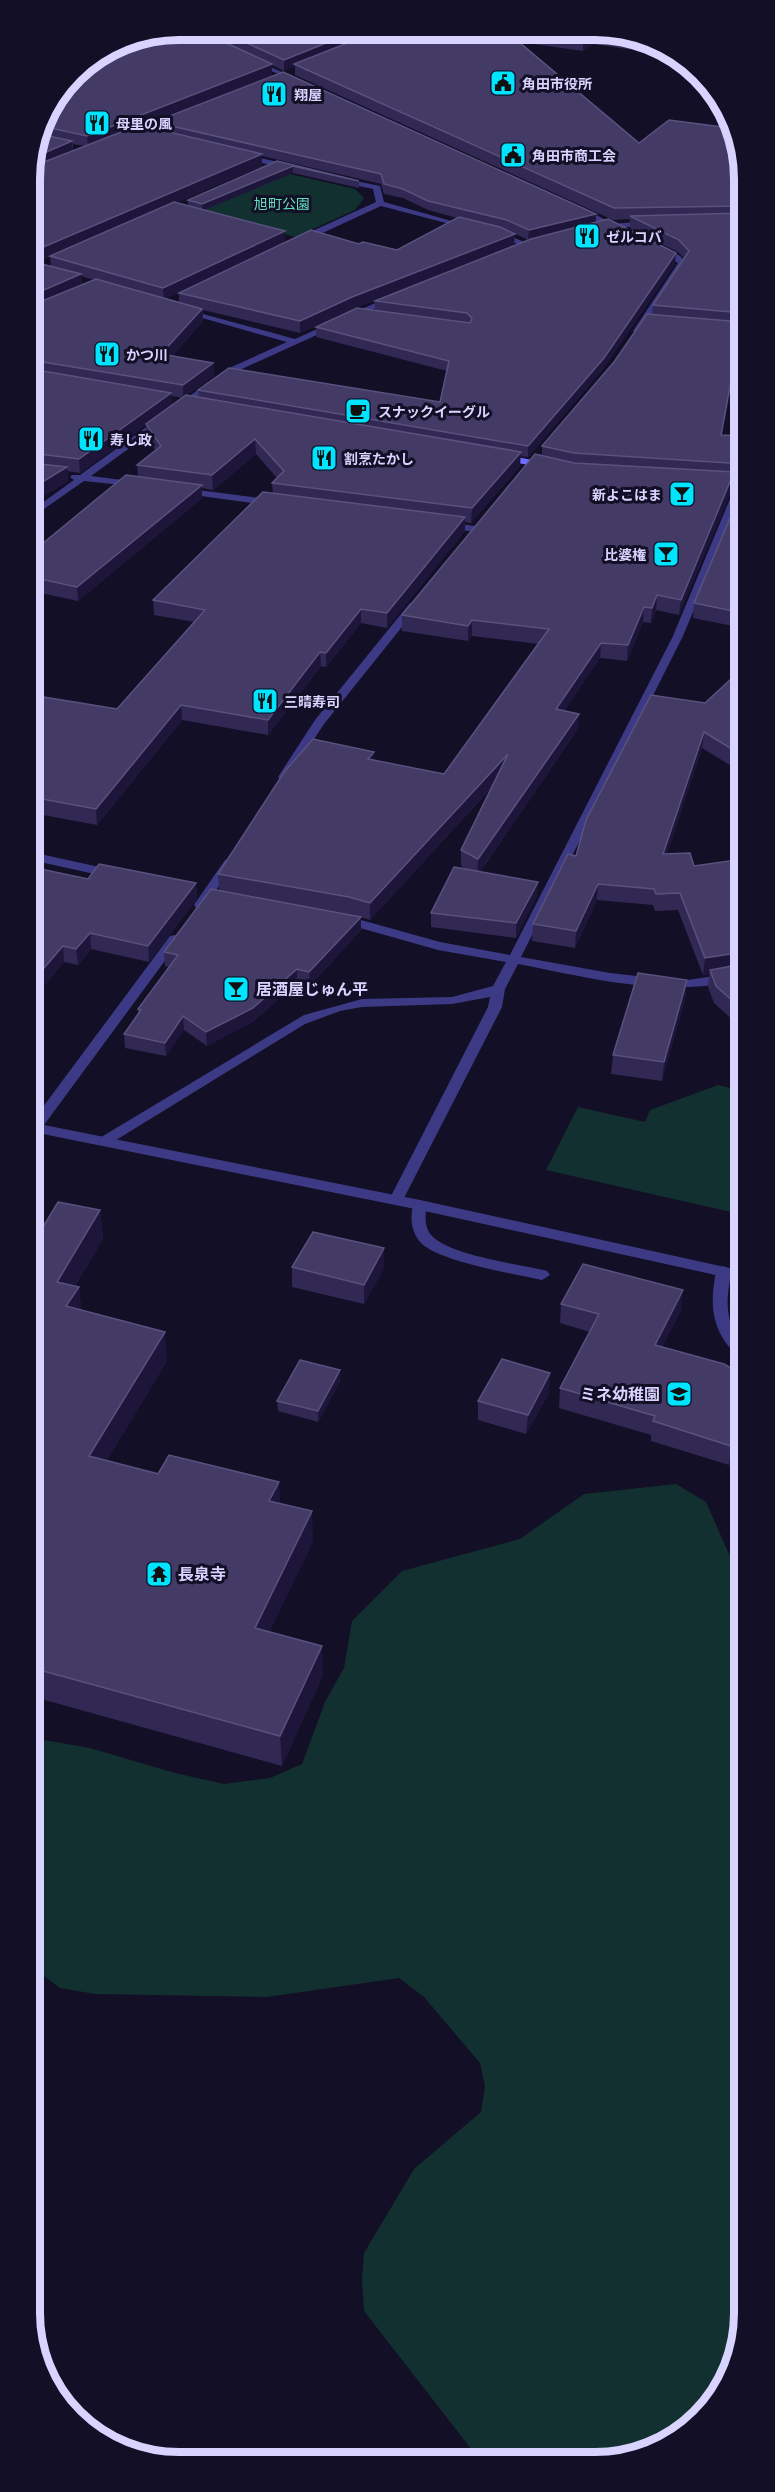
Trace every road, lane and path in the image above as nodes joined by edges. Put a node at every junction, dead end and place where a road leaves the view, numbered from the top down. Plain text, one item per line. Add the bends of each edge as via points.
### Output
1 (147, 44) edge
2 (169, 45) edge
3 (159, 47) junction
4 (143, 51) edge
5 (243, 57) edge
6 (294, 71) edge
7 (285, 74) junction
8 (273, 79) edge
9 (306, 84) edge
10 (231, 153) edge
11 (276, 164) junction
12 (266, 169) edge
13 (298, 169) edge
14 (332, 177) edge
15 (380, 203) junction
16 (567, 204) edge
17 (663, 223) edge
18 (610, 224) junction
19 (591, 228) edge
20 (481, 229) edge
21 (492, 232) edge
22 (632, 235) edge
23 (288, 241) edge
24 (538, 242) edge
25 (527, 244) junction
26 (653, 245) edge
27 (506, 253) edge
28 (399, 296) edge
29 (176, 308) edge
30 (356, 313) junction
31 (378, 316) edge
32 (644, 322) junction
33 (654, 323) edge
34 (632, 339) edge
35 (296, 342) junction
36 (172, 401) edge
37 (184, 403) junction
38 (195, 405) edge
39 (487, 455) edge
40 (563, 470) edge
41 (61, 475) edge
42 (81, 478) junction
43 (708, 480) edge
44 (734, 482) edge
45 (150, 487) edge
46 (174, 490) edge
47 (734, 501) edge
48 (290, 505) edge
49 (41, 508) edge
50 (429, 523) edge
51 (475, 529) edge
52 (423, 593) edge
53 (276, 789) edge
54 (233, 856) edge
55 (41, 858) edge
56 (131, 878) edge
57 (194, 913) edge
58 (325, 916) edge
59 (180, 932) edge
60 (513, 960) junction
61 (734, 976) edge
62 (498, 989) junction
63 (41, 1119) edge
64 (41, 1131) edge
65 (103, 1142) junction
66 (396, 1200) junction
67 (420, 1205) junction
68 (724, 1271) junction
69 (734, 1274) edge
70 (542, 1275) dead end
71 (734, 1343) edge

1 - 3 street
2 - 3 street
3 - 4 street
5 - 7 street
6 - 7 street
7 - 8 street
7 - 9 street
10 - 11 street
11 - 12 street
11 - 13 street
14 - 15 street via 377,188
15 - 20 street
15 - 23 street via 299,240
16 - 18 street
17 - 18 street
18 - 19 street
18 - 22 street
21 - 25 street
24 - 25 street
25 - 27 street
26 - 32 street via 682,263
28 - 30 street
29 - 35 street
30 - 31 street
30 - 35 street
32 - 33 street
32 - 34 street
35 - 37 street via 230,371
36 - 37 main road
37 - 38 main road
37 - 42 street
39 - 40 main road
41 - 42 street
42 - 45 street
42 - 49 street
43 - 44 main road
46 - 48 street
47 - 60 street via 678,636
50 - 51 street
52 - 53 street via 320,722
54 - 57 street
55 - 56 street
58 - 60 street via 438,946
59 - 63 street
60 - 61 street via 681,985
60 - 62 street
62 - 65 street via 479,998 369,1002 300,1021
62 - 66 street via 495,1007
64 - 65 street
65 - 66 street
66 - 67 street
67 - 68 street
67 - 70 street via 417,1222 428,1242 454,1253
68 - 69 street
68 - 71 street via 718,1298 728,1337

